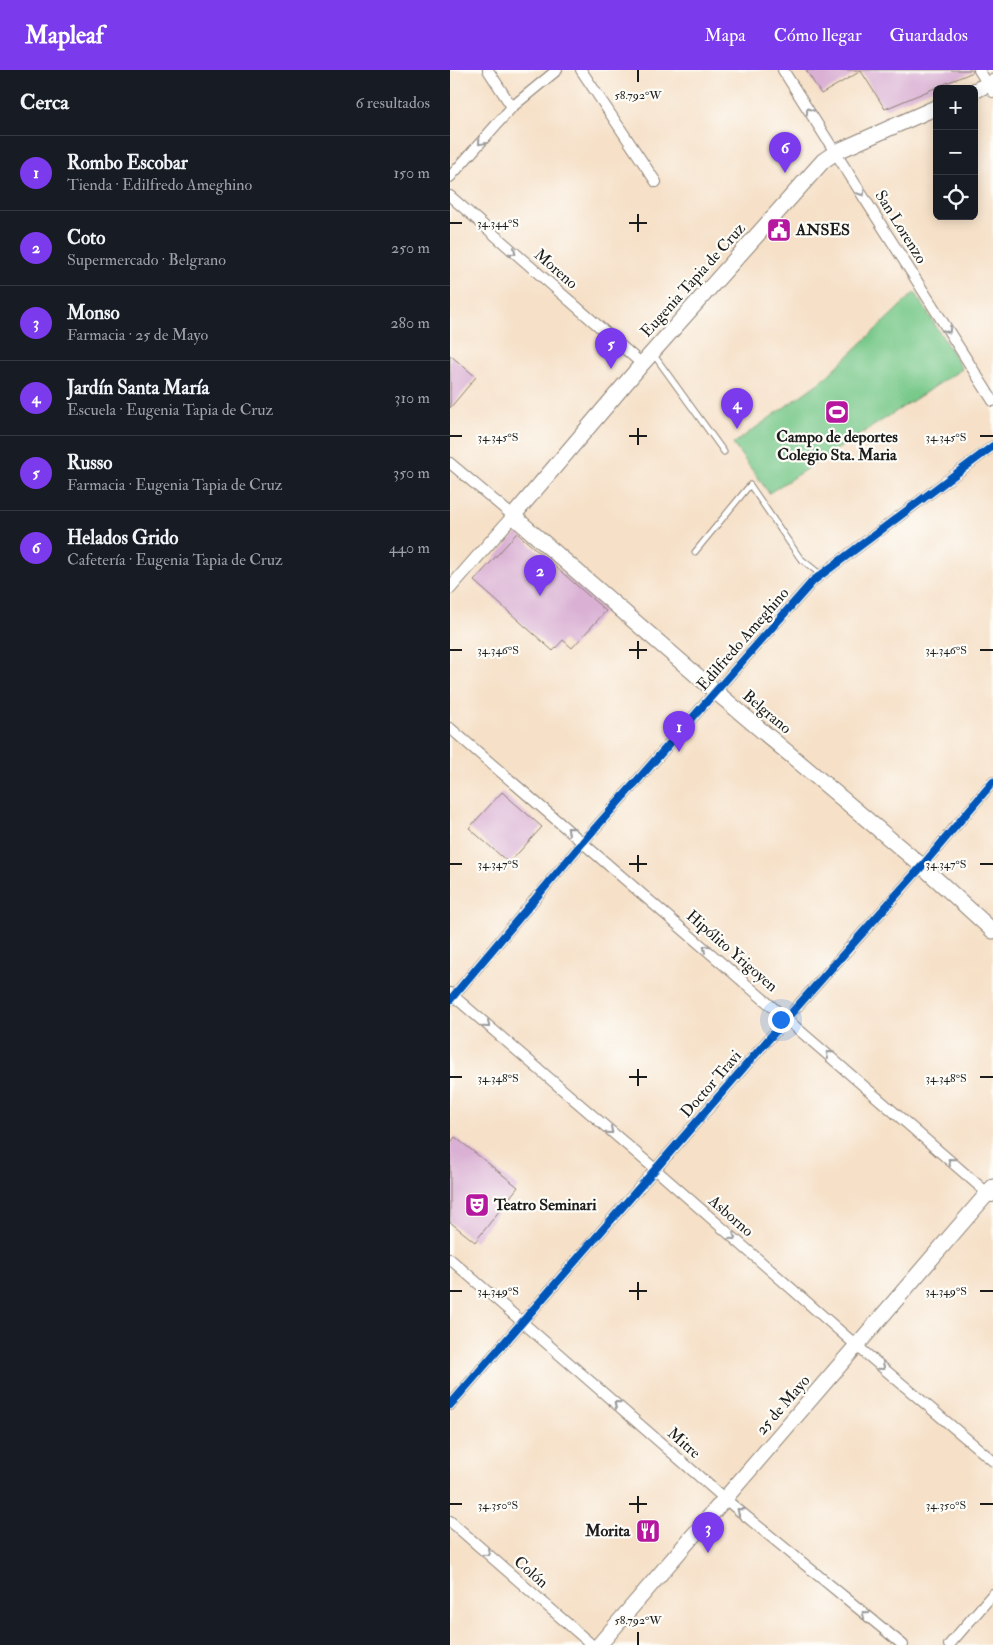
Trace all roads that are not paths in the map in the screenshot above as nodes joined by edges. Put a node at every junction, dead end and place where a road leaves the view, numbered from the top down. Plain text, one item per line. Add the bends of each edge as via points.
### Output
1 (488, 70) edge
2 (557, 70) edge
3 (581, 70) edge
4 (783, 70) edge
5 (979, 70) edge
6 (987, 88) edge
7 (512, 107) junction
8 (933, 109) edge
9 (836, 152) junction
10 (450, 177) edge
11 (656, 182) dead end
12 (450, 196) edge
13 (652, 353) junction
14 (642, 364) junction
15 (993, 401) edge
16 (993, 446) edge
17 (724, 452) dead end
18 (450, 463) edge
19 (513, 516) junction
20 (695, 552) dead end
21 (820, 574) junction
22 (450, 588) edge
23 (716, 692) junction
24 (450, 728) edge
25 (993, 782) edge
26 (583, 842) junction
27 (922, 866) junction
28 (993, 931) edge
29 (451, 996) edge
30 (787, 1018) junction
31 (655, 1169) junction
32 (991, 1193) edge
33 (450, 1259) edge
34 (523, 1323) junction
35 (857, 1346) junction
36 (450, 1405) edge
37 (993, 1461) edge
38 (725, 1498) junction
39 (450, 1521) edge
40 (993, 1594) edge
41 (592, 1645) edge
42 (599, 1645) edge
43 (903, 1645) edge
44 (949, 1645) edge

1 - 7 street
2 - 7 street
3 - 11 street
9 -> 4 street, San Lorenzo
5 - 6 street
7 -> 10 street
8 - 9 main road, Eugenia Tapia de Cruz
9 - 13 main road, Eugenia Tapia de Cruz via 823,161
9 -> 15 street, San Lorenzo
12 -> 14 street, Moreno
13 - 14 main road, Eugenia Tapia de Cruz
13 - 17 lane
14 - 19 main road, Eugenia Tapia de Cruz
16 - 21 street, Edilfredo Ameghino
18 - 19 street, Belgrano
19 - 22 street, Eugenia Tapia de Cruz
19 - 23 main road, Belgrano
20 - 21 lane via 750,485 800,558
21 - 23 street, Edilfredo Ameghino
23 - 26 street, Edilfredo Ameghino
23 - 27 main road, Belgrano
26 -> 24 street, Hipólito Yrigoyen
25 - 27 street, Doctor Travi
26 - 29 street, Edilfredo Ameghino
30 -> 26 street, Hipólito Yrigoyen
27 - 28 main road, Belgrano
27 - 30 street, Doctor Travi
29 -> 31 street, Asborno
30 - 31 street, Doctor Travi
32 -> 30 street, Hipólito Yrigoyen
31 - 34 street, Doctor Travi
31 -> 35 street, Asborno
32 - 35 main road, 25 de Mayo
33 - 34 street, Mitre
34 - 36 street, Doctor Travi
38 -> 34 street, Mitre
35 -> 37 street, Asborno
35 - 38 main road, 25 de Mayo
38 - 42 main road, 25 de Mayo
43 -> 38 street, Mitre
39 -> 41 street, Colón
40 - 44 street

